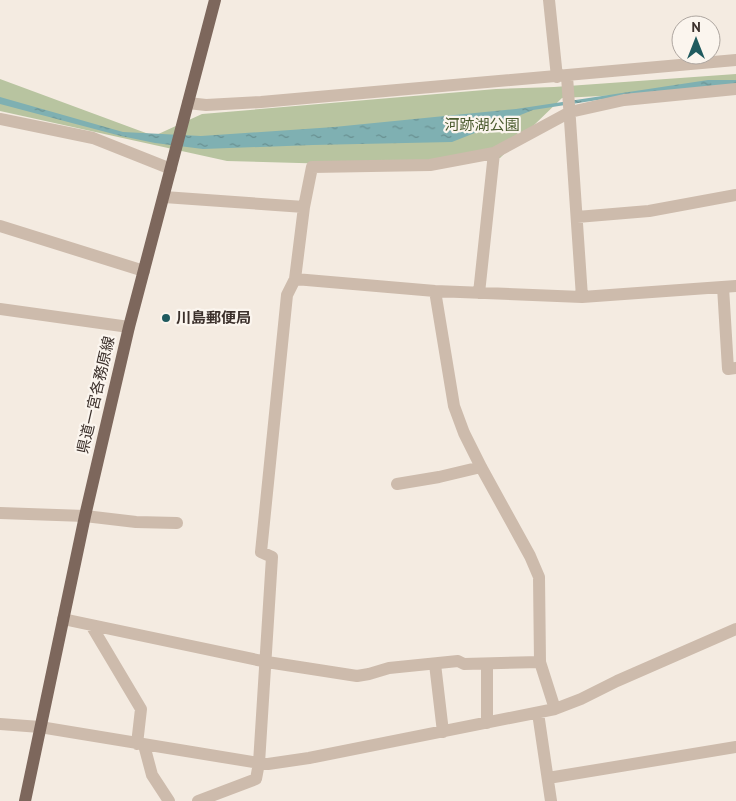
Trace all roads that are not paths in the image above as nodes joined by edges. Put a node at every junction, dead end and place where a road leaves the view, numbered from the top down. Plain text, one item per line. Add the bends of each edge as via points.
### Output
1 (215, 0) edge
2 (549, 0) edge
3 (736, 60) edge
4 (564, 80) junction
5 (736, 89) edge
6 (188, 103) junction
7 (569, 107) junction
8 (0, 118) edge
9 (494, 152) junction
10 (171, 169) junction
11 (736, 195) edge
12 (164, 197) junction
13 (304, 207) junction
14 (577, 217) junction
15 (0, 226) edge
16 (144, 270) junction
17 (295, 279) junction
18 (730, 287) edge
19 (435, 291) junction
20 (479, 293) junction
21 (582, 297) junction
22 (0, 309) edge
23 (129, 327) junction
24 (736, 368) edge
25 (481, 468) junction
26 (397, 484) dead end
27 (0, 513) edge
28 (85, 516) junction
29 (177, 524) dead end
30 (63, 619) junction
31 (92, 625) junction
32 (736, 629) edge
33 (267, 662) junction
34 (540, 662) junction
35 (435, 664) junction
36 (487, 664) junction
37 (555, 708) junction
38 (538, 713) junction
39 (487, 723) junction
40 (0, 724) edge
41 (40, 727) junction
42 (443, 732) junction
43 (140, 744) junction
44 (736, 747) edge
45 (260, 763) junction
46 (548, 778) junction
47 (25, 801) edge
48 (169, 801) edge
49 (198, 801) edge
50 (551, 801) edge

1 - 6 main road, 県道一宮各務原線
2 - 4 street
3 - 4 street
4 - 6 street via 261,102
4 - 7 street
5 - 7 street
6 - 10 main road, 県道一宮各務原線
7 - 9 street
7 - 14 street
8 - 10 street via 93,138
9 - 13 street via 430,165 312,167
9 - 20 street
10 - 12 main road, 県道一宮各務原線
11 - 14 street via 649,211
12 - 13 street
12 - 16 main road, 県道一宮各務原線
13 - 17 street
14 - 21 street
15 - 16 street
16 - 23 main road, 県道一宮各務原線
17 - 19 street
17 - 33 street via 287,295 261,552 272,557
18 - 21 street
18 - 24 street via 728,369
19 - 20 street
19 - 25 street via 454,406
20 - 21 street
22 - 23 street
23 - 28 main road, 県道一宮各務原線
25 - 26 street
25 - 34 street via 539,577
27 - 28 street
28 - 29 street
28 - 30 main road, 県道一宮各務原線
30 - 31 street
30 - 41 main road, 県道一宮各務原線
31 - 33 street
31 - 43 street via 141,709
32 - 37 street via 582,699
33 - 35 street via 357,676 390,668
33 - 45 street
34 - 36 street
34 - 37 street
35 - 36 street via 458,661
35 - 42 street
36 - 39 street
37 - 38 street
38 - 39 street
38 - 46 street
39 - 42 street
40 - 41 street
41 - 43 street
41 - 47 main road, 県道一宮各務原線
42 - 45 street via 309,758
43 - 45 street
43 - 48 street via 152,775
44 - 46 street
45 - 49 street via 256,779
46 - 50 street

